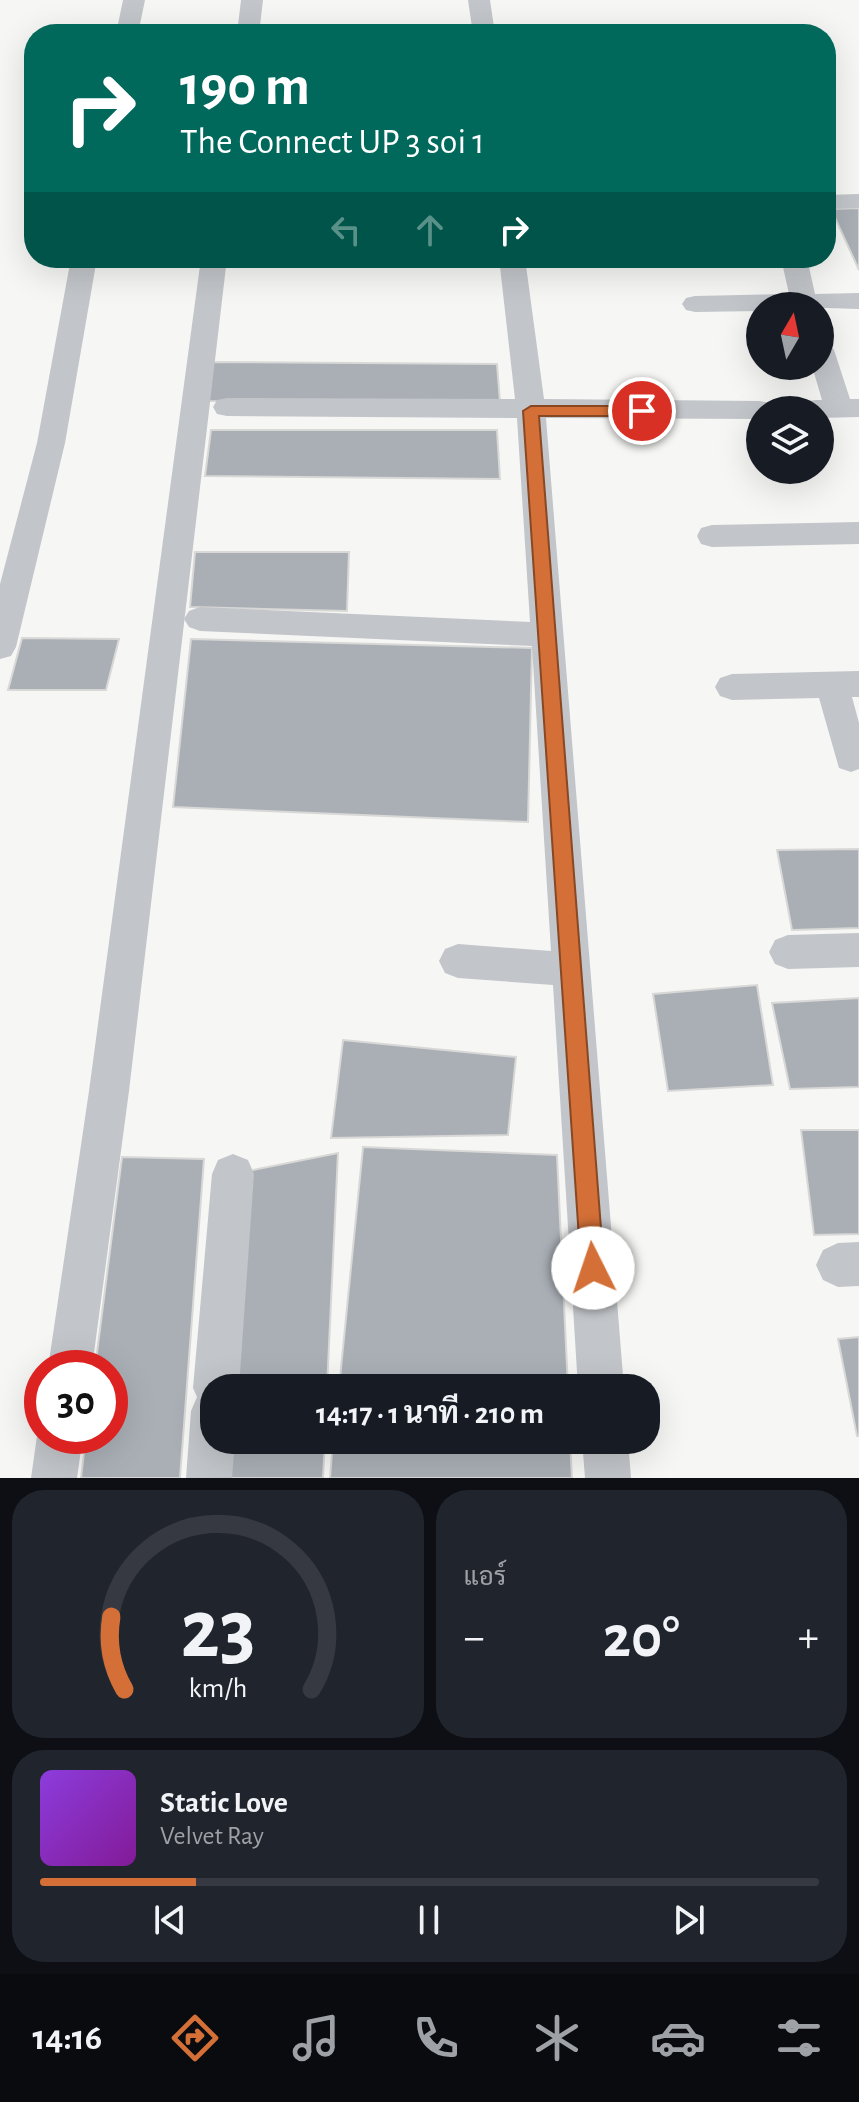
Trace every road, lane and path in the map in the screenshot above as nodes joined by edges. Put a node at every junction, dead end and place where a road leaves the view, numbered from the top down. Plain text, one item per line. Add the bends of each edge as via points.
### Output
1 (134, 0) edge
2 (252, 0) edge
3 (479, 0) edge
4 (129, 24) edge
5 (249, 24) edge
6 (483, 24) edge
7 (859, 201) edge
8 (836, 202) edge
9 (82, 268) edge
10 (213, 268) edge
11 (513, 268) edge
12 (796, 268) edge
13 (802, 292) edge
14 (859, 301) edge
15 (834, 302) edge
16 (695, 304) dead end
17 (746, 304) edge
18 (834, 378) edge
19 (227, 407) dead end
20 (850, 409) edge
21 (746, 410) edge
22 (531, 411) junction
23 (859, 533) edge
24 (712, 536) dead end
25 (200, 619) dead end
26 (548, 635) junction
27 (0, 647) edge
28 (845, 684) edge
29 (732, 687) dead end
30 (851, 758) dead end
31 (859, 950) edge
32 (788, 952) dead end
33 (458, 961) dead end
34 (571, 969) junction
35 (233, 1174) dead end
36 (73, 1350) edge
37 (217, 1374) edge
38 (600, 1374) edge
39 (57, 1454) edge
40 (211, 1454) edge
41 (606, 1454) edge
42 (54, 1478) edge
43 (209, 1478) edge
44 (608, 1478) edge

1 - 4 street
2 - 5 street
3 - 6 street
7 - 8 street
9 - 27 street via 51,443
10 - 36 street via 98,1186
11 - 22 street
12 - 13 street
14 - 15 street
16 - 17 street
18 - 20 street
19 - 22 street
21 - 22 street
22 - 26 street
23 - 24 street
25 - 26 street
26 - 34 street
28 - 29 street
28 - 30 street
31 - 32 street
33 - 34 street
34 - 38 street
35 - 37 street
39 - 42 street
40 - 43 street
41 - 44 street

